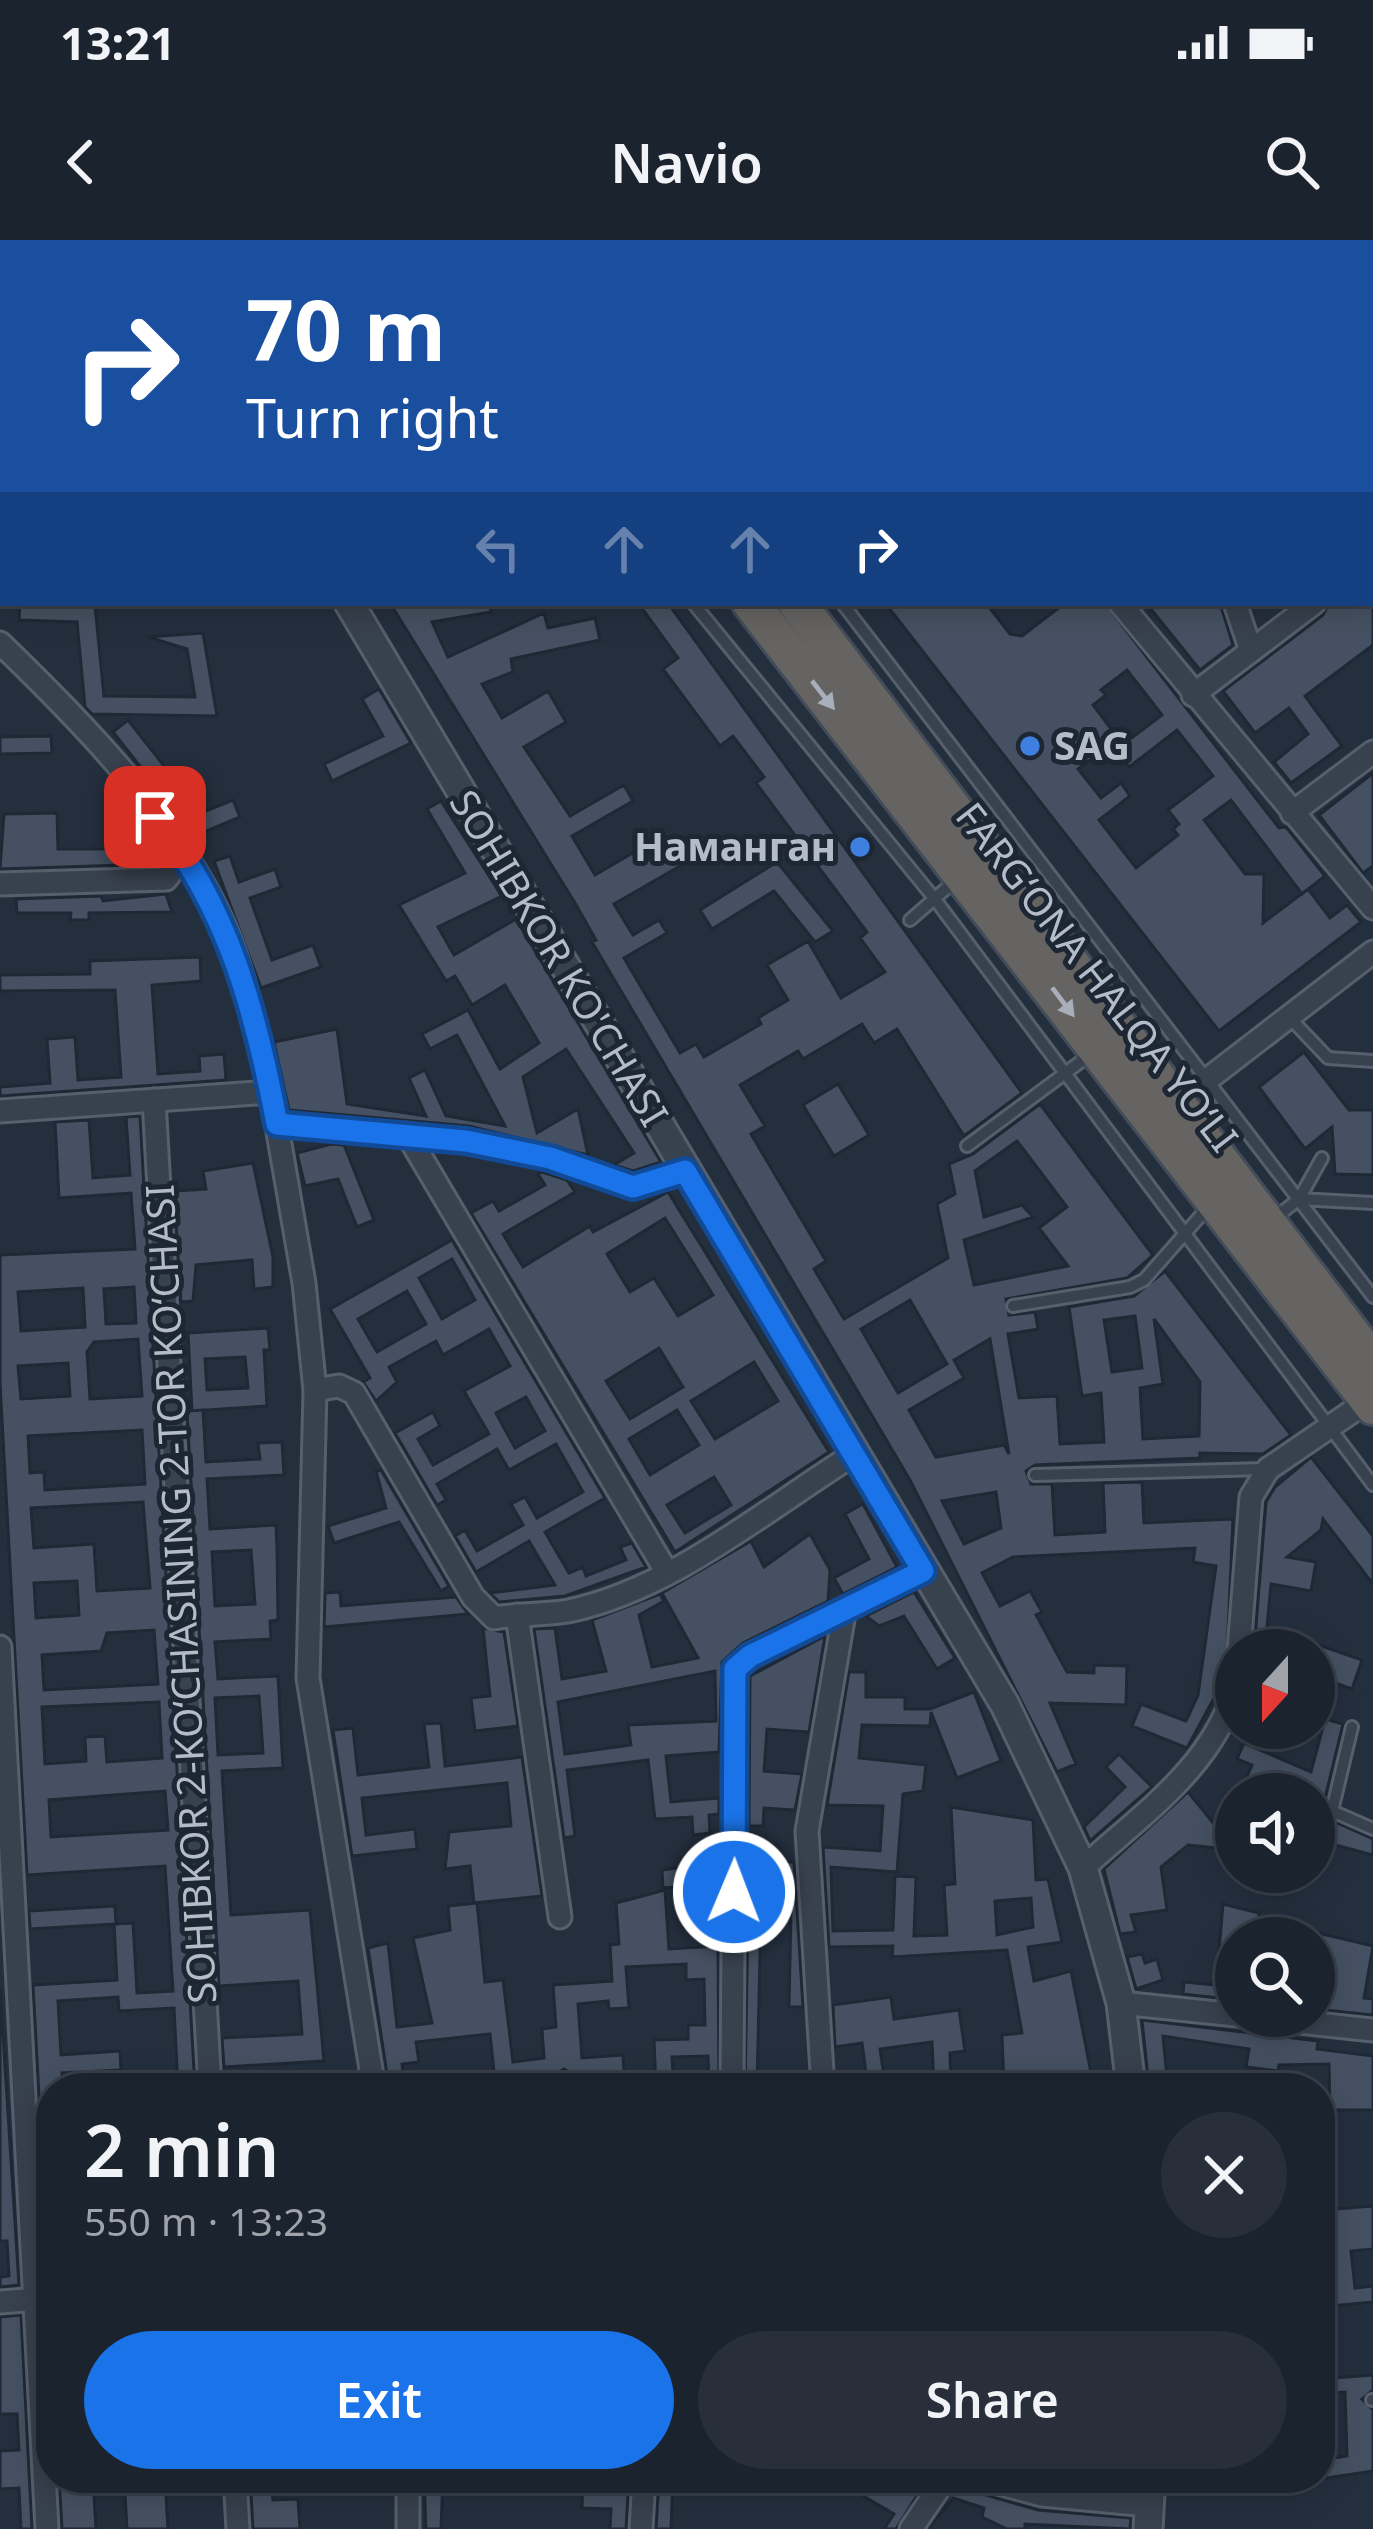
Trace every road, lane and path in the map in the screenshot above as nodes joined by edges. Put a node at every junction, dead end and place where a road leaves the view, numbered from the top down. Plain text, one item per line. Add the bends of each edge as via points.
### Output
1 (351, 606) edge
2 (695, 606) edge
3 (753, 606) edge
4 (802, 606) edge
5 (842, 606) edge
6 (1122, 606) edge
7 (1236, 606) edge
8 (1310, 606) edge
9 (843, 633) junction
10 (0, 643) edge
11 (1251, 651) junction
12 (1193, 695) junction
13 (1373, 752) edge
14 (962, 789) junction
15 (1292, 813) junction
16 (185, 854) junction
17 (1049, 872) junction
18 (964, 873) junction
19 (0, 884) edge
20 (1019, 895) junction
21 (934, 898) junction
22 (1373, 908) edge
23 (910, 920) dead end
24 (1373, 952) edge
25 (1126, 971) junction
26 (1095, 995) junction
27 (1289, 1017) junction
28 (1098, 1048) junction
29 (1373, 1061) edge
30 (1064, 1073) junction
31 (1208, 1079) junction
32 (271, 1092) junction
33 (154, 1100) junction
34 (1177, 1103) junction
35 (0, 1111) edge
36 (277, 1124) junction
37 (407, 1134) junction
38 (967, 1145) dead end
39 (1322, 1158) dead end
40 (685, 1171) junction
41 (1216, 1198) junction
42 (1299, 1199) junction
43 (1373, 1204) edge
44 (1268, 1223) junction
45 (1182, 1236) junction
46 (1372, 1295) edge
47 (1013, 1306) dead end
48 (1369, 1348) edge
49 (315, 1390) junction
50 (1371, 1403) edge
51 (1329, 1427) junction
52 (853, 1455) junction
53 (1268, 1469) junction
54 (1035, 1475) dead end
55 (1373, 1485) edge
56 (666, 1571) junction
57 (923, 1571) junction
58 (845, 1609) junction
59 (517, 1615) junction
60 (1241, 1629) edge
61 (0, 1647) edge
62 (1352, 1727) dead end
63 (1215, 1735) edge
64 (1373, 1829) edge
65 (1083, 1868) junction
66 (560, 1917) dead end
67 (1120, 2003) junction
68 (1215, 2013) edge
69 (1335, 2026) edge
70 (1373, 2030) edge
71 (209, 2073) edge
72 (372, 2073) edge
73 (732, 2073) edge
74 (822, 2073) edge
75 (1129, 2073) edge
76 (36, 2180) edge
77 (36, 2299) edge
78 (0, 2302) edge
79 (47, 2493) edge
80 (236, 2493) edge
81 (408, 2493) edge
82 (643, 2493) edge
83 (936, 2493) edge
84 (1038, 2493) edge
85 (1149, 2504) edge
86 (47, 2529) edge
87 (238, 2529) edge
88 (408, 2529) edge
89 (640, 2529) edge
90 (911, 2529) edge

1 - 40 street, SOHIBKOR KO'CHASI
2 - 21 lane
3 -> 18 highway, FARG‘ONA HALQA YO‘LI
4 - 9 highway, FARG‘ONA HALQA YO‘LI
5 - 9 lane
6 - 12 street
7 - 11 street
8 - 11 street
9 - 14 highway, FARG‘ONA HALQA YO‘LI
10 - 16 street via 65,706
11 - 12 street
12 - 15 street
13 - 15 street
14 - 17 lane
14 - 20 highway, FARG‘ONA HALQA YO‘LI
15 - 22 street
16 - 19 street via 166,879 142,883
16 - 32 street via 223,923
17 - 20 lane
17 - 25 lane
18 - 21 lane
18 -> 28 highway, FARG‘ONA HALQA YO‘LI
20 - 26 highway, FARG‘ONA HALQA YO‘LI
21 - 23 lane
21 - 30 lane
24 - 27 street
25 - 26 lane
25 - 31 lane
26 - 34 highway, FARG‘ONA HALQA YO‘LI
27 - 29 lane via 1328,1058
27 - 31 street
28 - 30 lane
28 - 41 highway, FARG‘ONA HALQA YO‘LI
30 - 38 lane
30 - 45 lane
31 - 34 street
31 - 42 lane
32 - 33 street
32 - 36 street
33 - 35 street
33 - 71 street, SOHIBKOR 2-KO‘CHASINING 2-TOR KO‘CHASI
34 - 44 highway, FARG‘ONA HALQA YO‘LI
36 - 37 street
36 - 49 street
37 - 40 street via 550,1158 633,1187
37 - 56 street
39 - 42 lane
40 - 52 street, SOHIBKOR KO'CHASI
41 - 45 lane
41 - 50 highway, FARG‘ONA HALQA YO‘LI
42 - 43 lane
42 - 44 lane
42 - 46 lane
44 - 48 highway, FARG‘ONA HALQA YO‘LI
45 - 47 lane via 1130,1287
45 - 51 lane
49 - 59 street via 354,1393 482,1610 494,1618
49 - 72 street via 308,1678
50 - 51 street
51 - 53 street
51 - 55 lane
52 - 56 street
52 - 57 street, SOHIBKOR KO'CHASI
53 - 54 lane
53 - 60 street via 1250,1497
56 - 59 street via 567,1611
57 - 58 street
57 - 65 street, SOHIBKOR KO'CHASI via 1005,1705
58 - 73 street via 735,1669
58 - 74 street via 807,1831
59 - 66 street
61 - 76 street
62 - 64 lane via 1332,1811
63 - 65 street via 1208,1751
65 - 67 street, SOHIBKOR KO'CHASI
67 - 68 street
67 - 75 street, SOHIBKOR KO'CHASI
69 - 70 street
77 - 78 street
79 - 86 street
80 - 87 street
81 - 88 street
82 - 89 street
83 - 90 street
84 - 85 street

